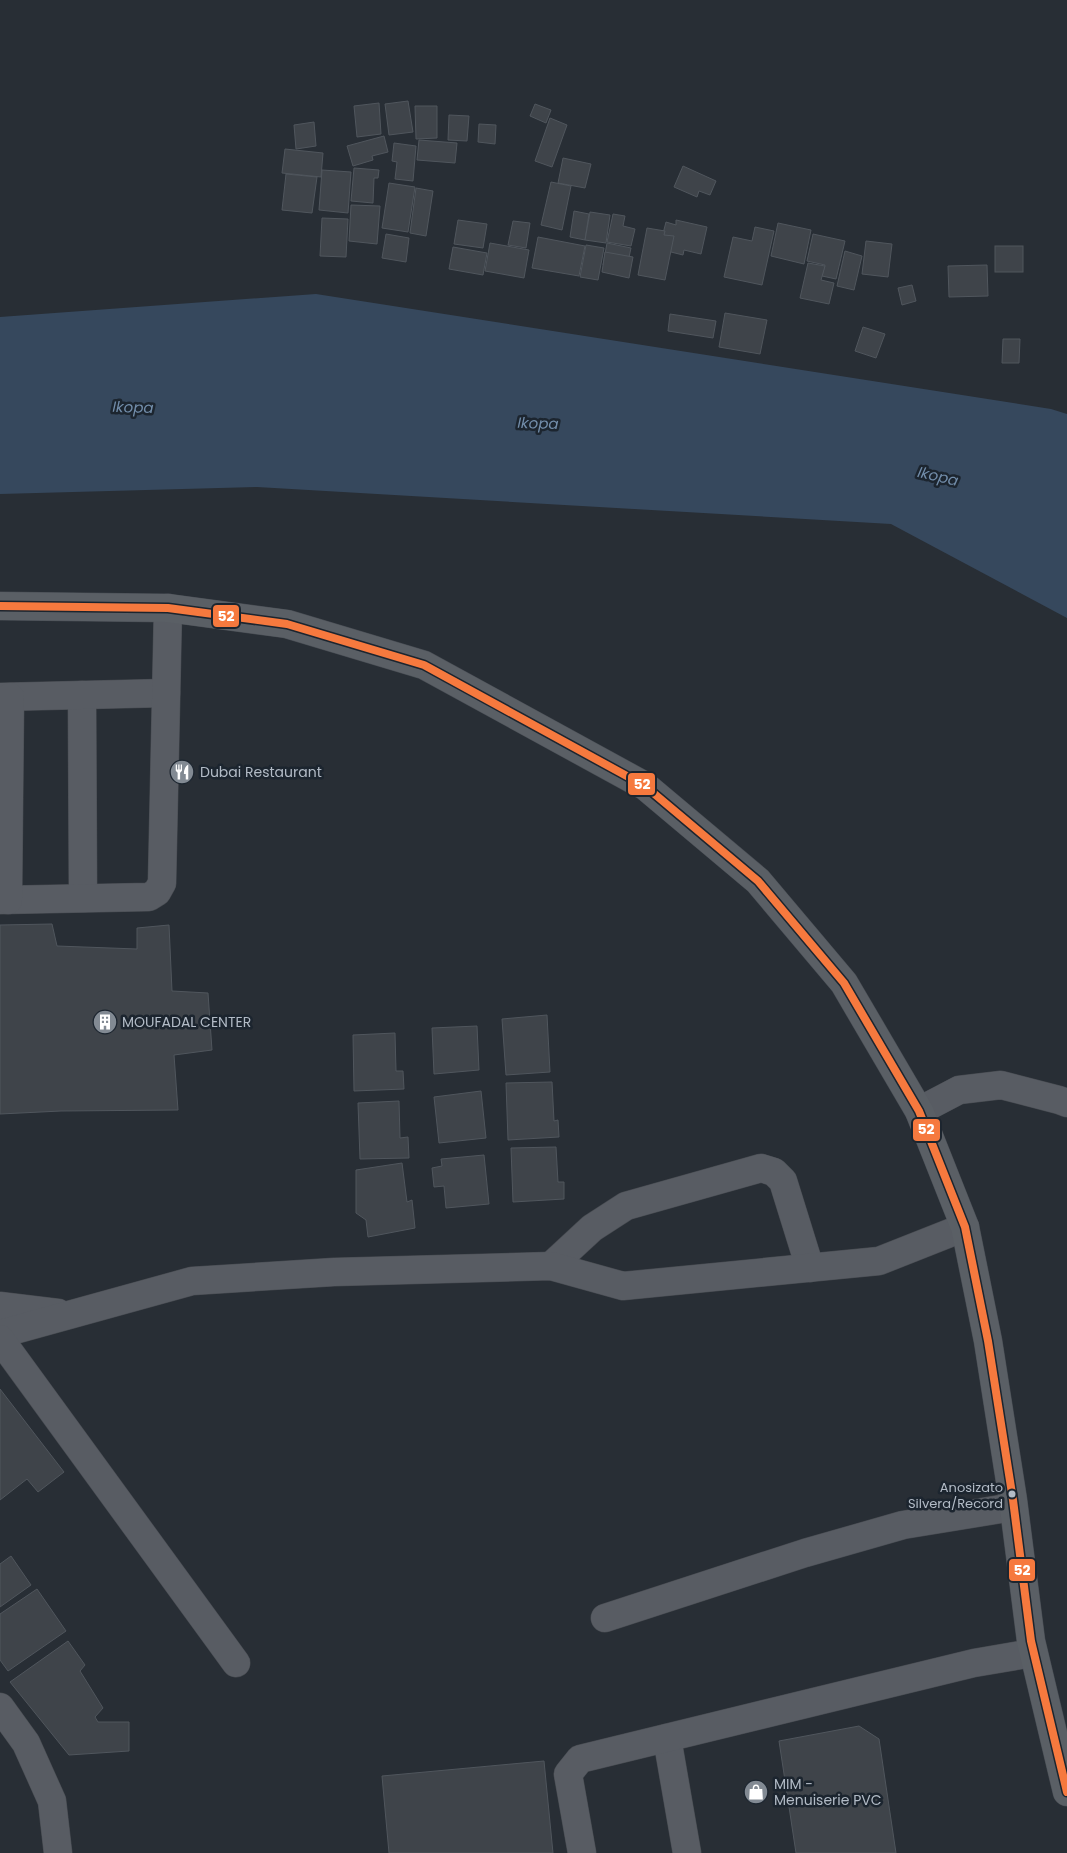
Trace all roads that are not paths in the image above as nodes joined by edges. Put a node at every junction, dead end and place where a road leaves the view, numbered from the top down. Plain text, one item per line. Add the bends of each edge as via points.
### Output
1 (0, 606) edge
2 (168, 608) junction
3 (166, 693) junction
4 (82, 695) junction
5 (5, 697) edge
6 (83, 898) junction
7 (4, 900) edge
8 (1067, 1103) edge
9 (918, 1111) junction
10 (965, 1227) junction
11 (551, 1266) junction
12 (810, 1268) junction
13 (0, 1306) edge
14 (72, 1314) junction
15 (0, 1334) edge
16 (0, 1339) edge
17 (1013, 1506) junction
18 (605, 1618) dead end
19 (1033, 1653) junction
20 (236, 1663) dead end
21 (0, 1707) edge
22 (667, 1738) junction
23 (1067, 1792) edge
24 (58, 1853) edge
25 (582, 1853) edge
26 (687, 1853) edge

1 - 2 main road
2 - 3 street
2 - 9 main road via 287,624 424,665 646,786 758,881 844,983
3 - 4 street
3 - 6 street via 162,883 158,892 149,897
4 - 5 street
4 - 6 street
5 - 7 street
6 - 7 street
8 - 9 street via 1001,1085 959,1090
9 - 10 main road
10 - 12 street via 879,1261
10 - 17 main road via 988,1341
11 - 12 street via 623,1286
11 - 12 street via 592,1228 626,1206 760,1168 774,1172 783,1182
11 - 14 street via 334,1272 192,1281
13 - 14 street
14 - 15 street
16 - 20 street
17 - 18 street via 903,1525
17 - 19 main road
19 - 22 street via 974,1663
19 - 23 main road
21 - 24 street via 26,1743 52,1801
22 - 25 street via 580,1759 568,1774
22 - 26 street

